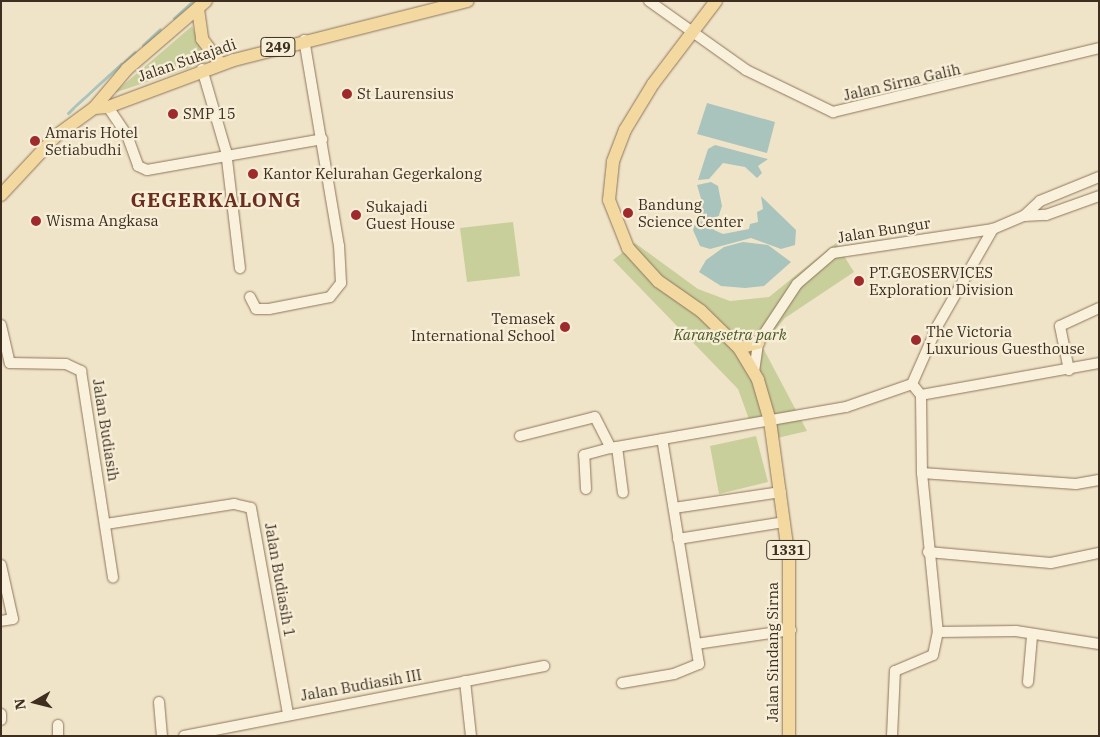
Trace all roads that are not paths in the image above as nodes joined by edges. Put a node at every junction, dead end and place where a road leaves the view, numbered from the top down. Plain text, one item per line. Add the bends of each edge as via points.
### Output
1 (468, 1) edge
2 (649, 1) edge
3 (716, 1) edge
4 (202, 5) edge
5 (691, 35) junction
6 (304, 40) junction
7 (1099, 48) edge
8 (221, 64) junction
9 (202, 69) junction
10 (119, 77) junction
11 (134, 96) junction
12 (108, 107) junction
13 (94, 108) junction
14 (322, 139) junction
15 (227, 158) junction
16 (1099, 178) edge
17 (1, 194) edge
18 (1099, 196) edge
19 (1024, 216) junction
20 (993, 229) junction
21 (240, 268) dead end
22 (250, 297) dead end
23 (1099, 308) edge
24 (1, 325) edge
25 (758, 343) junction
26 (739, 348) junction
27 (1099, 363) edge
28 (1069, 370) junction
29 (754, 372) junction
30 (912, 384) junction
31 (921, 395) junction
32 (770, 421) junction
33 (520, 436) dead end
34 (662, 439) junction
35 (614, 448) junction
36 (922, 473) junction
37 (1099, 480) edge
38 (586, 489) dead end
39 (781, 492) junction
40 (623, 493) dead end
41 (674, 508) junction
42 (784, 522) junction
43 (106, 524) junction
44 (678, 539) junction
45 (928, 552) junction
46 (1099, 553) edge
47 (1, 565) edge
48 (113, 578) dead end
49 (1, 621) edge
50 (791, 630) junction
51 (938, 632) junction
52 (1032, 636) junction
53 (696, 644) junction
54 (1099, 644) edge
55 (544, 666) dead end
56 (892, 678) junction
57 (464, 681) junction
58 (1028, 682) dead end
59 (622, 683) dead end
60 (159, 702) dead end
61 (1, 714) edge
62 (288, 714) junction
63 (1, 720) edge
64 (162, 736) edge
65 (184, 736) edge
66 (471, 736) edge
67 (789, 736) edge
68 (885, 736) edge
69 (892, 736) edge

1 - 6 main road, Jalan Sukajadi / 249
2 - 5 street, Jalan Sirna Galih
3 - 5 main road, Jalan Sindang Sirna / 1331
4 - 8 main road via 202,39
4 - 10 main road
5 - 7 street, Jalan Sirna Galih via 746,70 833,112
5 - 26 main road, Jalan Sindang Sirna / 1331 via 625,130 613,162 609,200 616,226 640,262
6 - 8 main road, Jalan Sukajadi / 249
6 - 14 street
8 - 9 main road, Jalan Sukajadi / 249
9 - 11 main road, Jalan Sukajadi / 249
9 - 15 street
10 - 11 main road
10 - 13 main road
11 - 12 main road, Jalan Sukajadi / 249
12 - 13 main road, Jalan Sukajadi / 249
12 - 15 street via 142,168
13 - 17 main road via 57,135
14 - 15 street
14 - 22 street via 342,268 334,295 262,310
15 - 21 street
16 - 19 street, Jalan Bungur via 1040,201
18 - 19 street, Jalan Bungur via 1046,215
19 - 20 street, Jalan Bungur
20 - 25 street, Jalan Bungur via 833,253 797,284
20 - 30 street via 938,326
23 - 28 street via 1060,326
24 - 43 street, Jalan Budiasih via 10,363 66,364 81,371
25 - 26 main road
25 - 29 street, Jalan Bungur
26 - 29 main road, Jalan Sindang Sirna / 1331
27 - 28 street
28 - 31 street
29 - 32 main road, Jalan Sindang Sirna / 1331
30 - 31 street
30 - 32 street via 846,407
31 - 36 street
32 - 34 street
32 - 39 main road, Jalan Sindang Sirna / 1331
33 - 35 street via 594,417
34 - 35 street
34 - 41 street
35 - 38 street via 584,455
35 - 40 street
36 - 37 street via 1076,484
36 - 45 street
39 - 41 street
39 - 42 main road, Jalan Sindang Sirna / 1331
41 - 44 street
42 - 44 street
42 - 50 main road, Jalan Sindang Sirna / 1331
43 - 48 street, Jalan Budiasih
43 - 62 street, Jalan Budiasih 1 via 234,504 251,508
44 - 53 street
45 - 46 street via 1051,563
45 - 51 street
47 - 49 street via 13,619
50 - 53 street
50 - 67 main road, Jalan Sindang Sirna / 1331
51 - 52 street via 1016,631
51 - 56 street via 934,654
52 - 54 street
52 - 58 street
53 - 59 street via 698,664
55 - 57 street, Jalan Budiasih III
56 - 68 street
56 - 69 street
57 - 62 street, Jalan Budiasih III
57 - 66 street
60 - 64 street
61 - 63 street
62 - 65 street, Jalan Budiasih III

